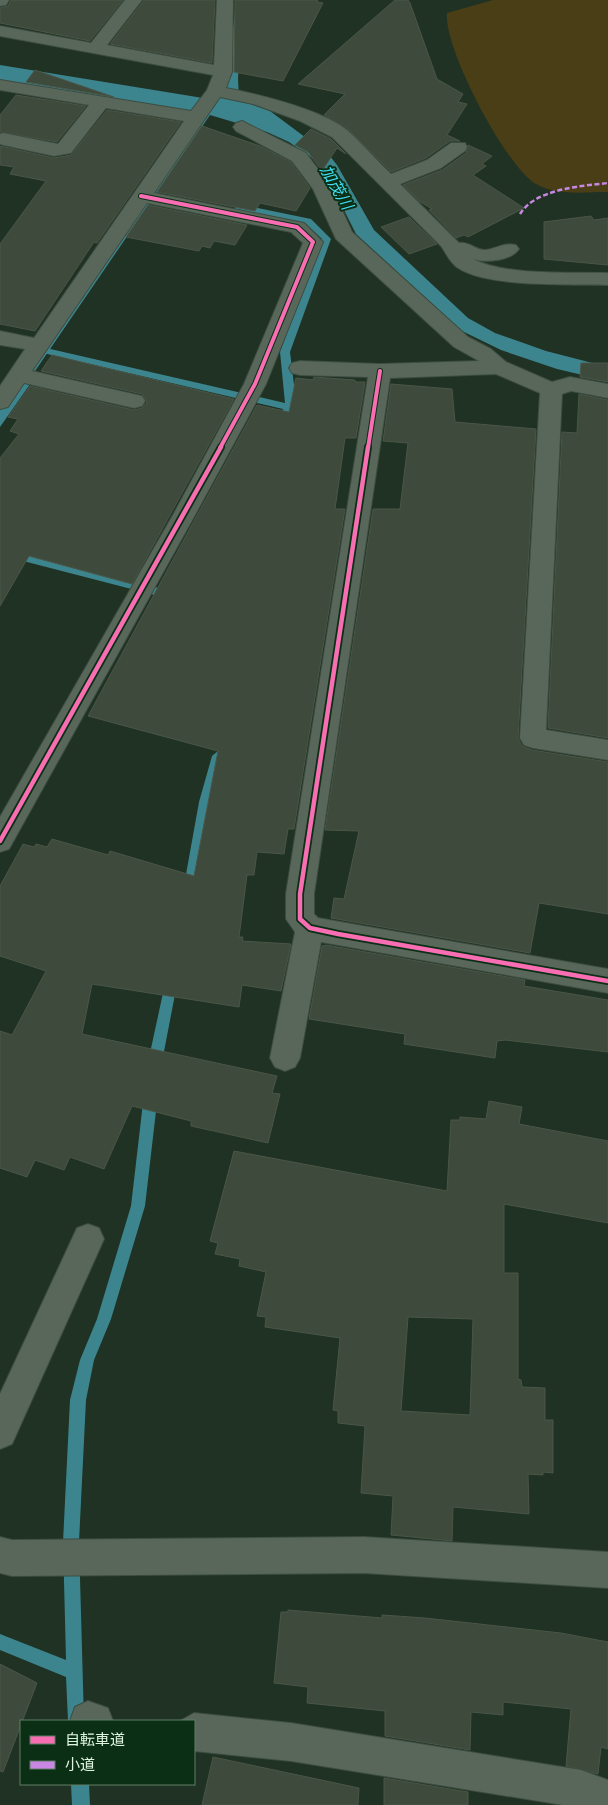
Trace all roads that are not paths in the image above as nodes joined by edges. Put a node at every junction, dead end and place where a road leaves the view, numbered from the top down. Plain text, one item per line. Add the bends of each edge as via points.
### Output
1 (134, 0) edge
2 (225, 0) edge
3 (0, 31) edge
4 (95, 49) junction
5 (222, 72) junction
6 (7, 86) edge
7 (214, 94) junction
8 (102, 101) junction
9 (0, 106) edge
10 (198, 115) junction
11 (242, 127) dead end
12 (4, 139) dead end
13 (458, 148) dead end
14 (388, 182) junction
15 (140, 196) junction
16 (448, 242) junction
17 (509, 249) dead end
18 (608, 279) edge
19 (0, 338) edge
20 (38, 345) junction
21 (499, 367) junction
22 (300, 368) dead end
23 (380, 371) junction
24 (19, 374) junction
25 (551, 390) junction
26 (608, 391) edge
27 (134, 401) dead end
28 (0, 402) edge
29 (608, 750) edge
30 (8, 810) edge
31 (0, 841) edge
32 (310, 928) junction
33 (608, 981) edge
34 (285, 1058) dead end
35 (88, 1239) dead end
36 (0, 1432) edge
37 (0, 1556) edge
38 (608, 1570) edge
39 (195, 1732) edge
40 (608, 1799) edge

1 - 4 street
2 - 5 street
3 - 4 street
4 - 5 street
5 - 7 street
6 - 8 street
6 - 9 street
7 - 10 street
7 - 14 street via 257,99 339,133
8 - 10 street
8 - 12 street via 64,149 54,150
10 - 15 street
11 - 21 street via 299,157 322,188 343,235 461,342 484,354
13 - 14 street via 434,164
14 - 16 street
15 - 20 street
15 - 30 street via 298,227 313,242 255,384 184,515
16 - 17 street via 484,257
16 - 18 street via 468,265 481,269
19 - 20 street
20 - 24 street
21 - 23 street
21 - 25 street
22 - 23 street
23 - 32 street via 300,894 300,918
24 - 27 street
24 - 28 street
25 - 26 street via 570,384
25 - 29 street via 532,738
30 - 31 street
32 - 33 street
32 - 34 street
35 - 36 street
37 - 38 street via 364,1555
39 - 40 street via 291,1742 581,1790

